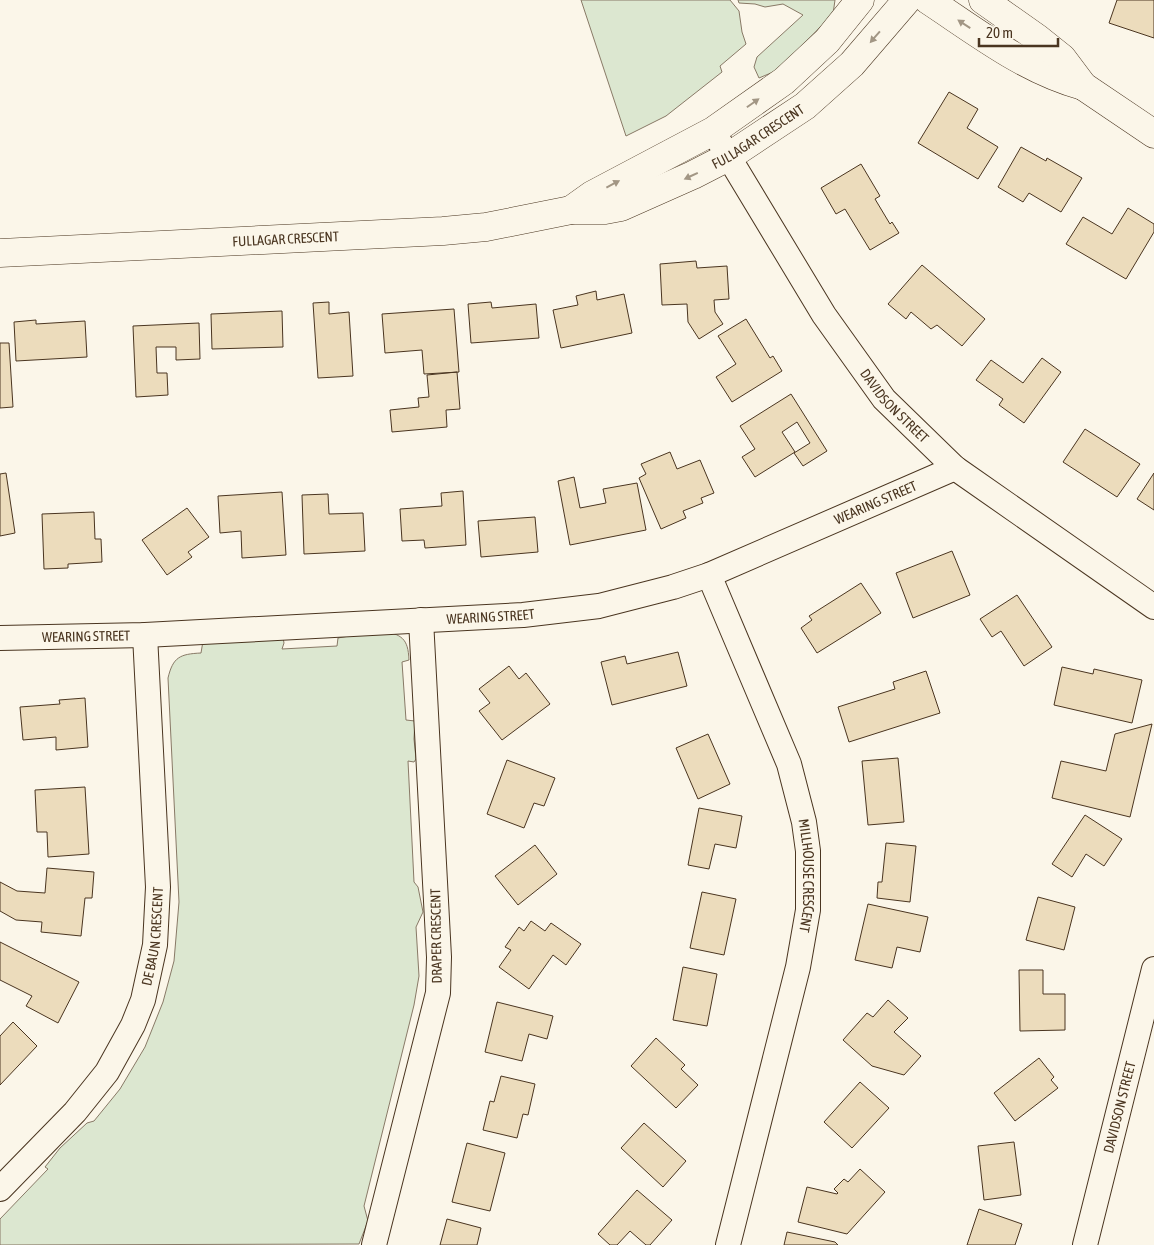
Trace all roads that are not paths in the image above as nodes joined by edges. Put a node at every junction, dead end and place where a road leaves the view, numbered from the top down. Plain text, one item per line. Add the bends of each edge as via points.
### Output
1 (860, 0) edge
2 (907, 0) edge
3 (928, 0) edge
4 (983, 0) edge
5 (1083, 86) junction
6 (713, 130) junction
7 (1154, 134) edge
8 (728, 157) junction
9 (571, 210) junction
10 (0, 253) edge
11 (955, 468) junction
12 (709, 575) junction
13 (1154, 607) edge
14 (421, 620) junction
15 (145, 635) junction
16 (0, 638) edge
17 (1154, 969) edge
18 (0, 1189) edge
19 (374, 1245) edge
20 (728, 1245) edge
21 (1085, 1245) edge

6 -> 1 street, FULLAGAR CRESCENT via 784,81 826,41
2 -> 8 street, FULLAGAR CRESCENT via 852,64 805,106
5 -> 3 street via 1061,80 1020,60
4 - 5 street via 1062,58
5 - 7 street
6 - 8 street, DAVIDSON STREET
9 -> 6 street, FULLAGAR CRESCENT via 592,195
8 -> 9 street, FULLAGAR CRESCENT via 694,176 621,207
8 - 11 street, DAVIDSON STREET via 824,316 873,384 884,399
9 - 10 street, FULLAGAR CRESCENT via 486,227 452,230
11 - 12 street, WEARING STREET
11 - 13 street, DAVIDSON STREET
12 - 14 street, WEARING STREET via 599,606 523,615
12 - 20 street, MILLHOUSE CRESCENT via 789,764 808,851 808,910 798,968
14 - 15 street, WEARING STREET
14 - 19 street, DRAPER CRESCENT via 439,957 438,993
15 - 16 street, WEARING STREET
15 - 18 street, DE BAUN CRESCENT via 158,887 155,945 143,1000 107,1072 74,1112
17 - 21 street, DAVIDSON STREET

